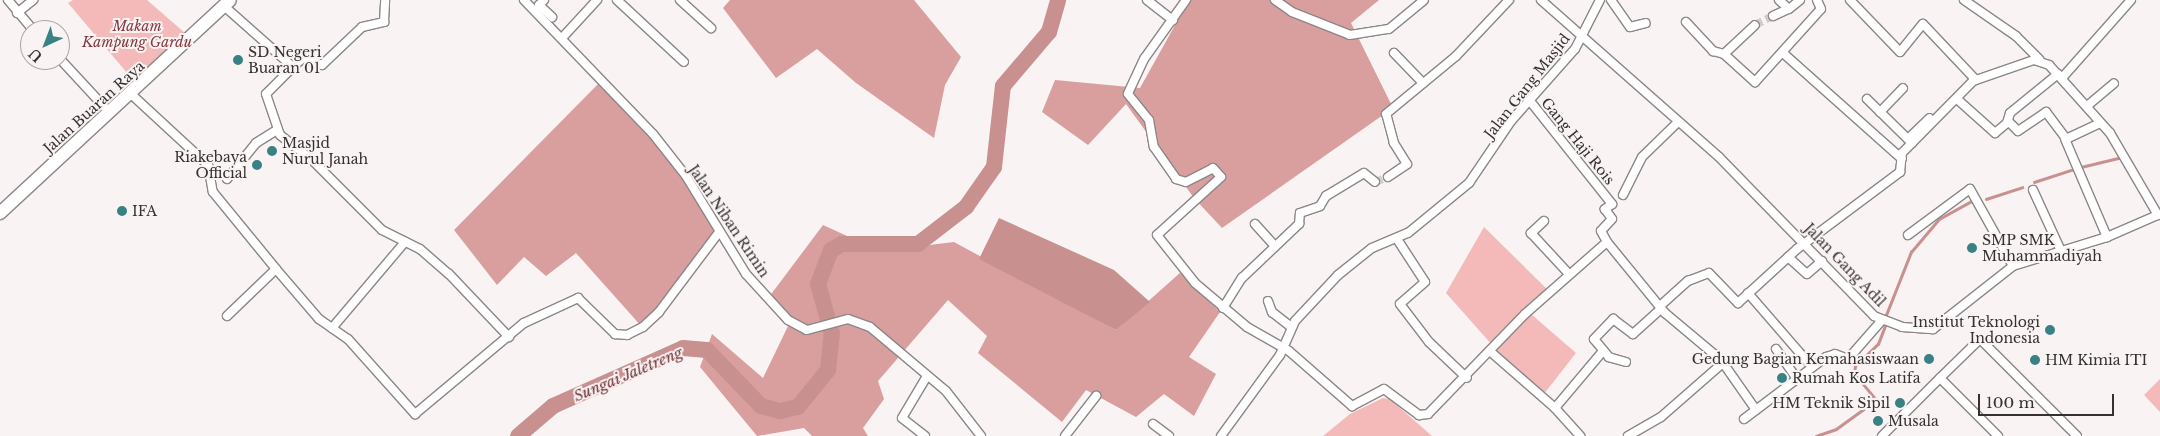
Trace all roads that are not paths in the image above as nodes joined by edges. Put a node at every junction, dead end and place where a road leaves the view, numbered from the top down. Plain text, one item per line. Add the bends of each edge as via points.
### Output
1 (8, 0) edge
2 (33, 0) edge
3 (384, 0) edge
4 (524, 0) edge
5 (544, 0) edge
6 (597, 0) edge
7 (617, 0) edge
8 (680, 0) edge
9 (1147, 0) edge
10 (1186, 0) edge
11 (1275, 0) edge
12 (1424, 0) edge
13 (1509, 0) edge
14 (1541, 0) edge
15 (1600, 0) edge
16 (1611, 0) edge
17 (1779, 0) edge
18 (1800, 0) edge
19 (1818, 0) edge
20 (1850, 0) edge
21 (1964, 0) edge
22 (2131, 0) edge
23 (227, 3) edge
24 (1788, 9) junction
25 (17, 12) junction
26 (1772, 16) tunnel mouth
27 (552, 17) dead end
28 (24, 20) edge
29 (1173, 20) junction
30 (1686, 22) dead end
31 (1646, 23) dead end
32 (1755, 25) tunnel mouth
33 (711, 28) dead end
34 (562, 38) junction
35 (1581, 38) junction
36 (1394, 53) dead end
37 (1783, 53) junction
38 (1724, 54) junction
39 (2039, 60) junction
40 (684, 62) dead end
41 (293, 66) junction
42 (70, 70) edge
43 (2060, 76) junction
44 (1976, 80) junction
45 (1423, 83) junction
46 (2114, 83) dead end
47 (1904, 88) dead end
48 (131, 94) junction
49 (1955, 98) junction
50 (1867, 99) dead end
51 (1530, 101) junction
52 (2086, 106) junction
53 (1880, 112) junction
54 (110, 113) junction
55 (2008, 121) junction
56 (1678, 122) junction
57 (2101, 123) junction
58 (277, 130) junction
59 (2065, 139) junction
60 (1910, 141) junction
61 (1902, 159) junction
62 (1388, 176) tunnel mouth
63 (226, 178) dead end
64 (1375, 182) tunnel mouth
65 (2033, 190) dead end
66 (1623, 195) dead end
67 (0, 214) edge
68 (2159, 214) edge
69 (1544, 221) dead end
70 (1255, 224) dead end
71 (719, 232) junction
72 (1908, 235) dead end
73 (2107, 237) junction
74 (1397, 239) junction
75 (405, 242) junction
76 (1606, 242) junction
77 (1807, 244) junction
78 (1275, 246) junction
79 (2061, 251) junction
80 (1788, 257) junction
81 (1822, 261) junction
82 (2013, 266) junction
83 (276, 269) junction
84 (1568, 273) junction
85 (1748, 292) junction
86 (1268, 301) dead end
87 (1224, 308) junction
88 (1660, 308) junction
89 (227, 316) dead end
90 (1886, 321) junction
91 (1291, 327) junction
92 (332, 328) junction
93 (508, 337) junction
94 (1283, 347) junction
95 (1776, 349) dead end
96 (1603, 351) junction
97 (1492, 353) junction
98 (1626, 362) dead end
99 (1723, 362) junction
100 (1812, 367) junction
101 (927, 376) junction
102 (1467, 378) junction
103 (1940, 378) junction
104 (1797, 379) junction
105 (1096, 396) dead end
106 (1555, 408) junction
107 (1756, 410) junction
108 (1744, 418) dead end
109 (1153, 424) dead end
110 (978, 435) edge
111 (925, 436) edge
112 (1064, 436) edge
113 (1169, 436) edge
114 (1221, 436) edge
115 (1580, 436) edge
116 (1628, 436) edge
117 (1882, 436) edge
118 (1998, 436) edge
119 (2076, 436) edge

1 - 25 street
2 - 25 street
3 - 41 street via 384,22 362,27 322,65 303,58
4 - 34 street, Jalan Niban Rimin
5 - 27 street via 539,5
6 - 34 street
7 - 40 street
8 - 33 street
9 - 29 street
10 - 29 street
11 - 12 street via 1292,12 1350,34 1388,29
13 - 45 street via 1456,56
14 - 35 street, Jalan Gang Adil
15 - 35 street, Jalan Gang Masjid
16 - 31 street via 1628,25
17 - 24 street
18 - 24 street
19 - 37 street via 1822,9
20 - 44 street via 1901,52 1923,24
21 - 39 street via 2016,36
22 - 43 street
23 - 41 street
23 - 48 main road, Jalan Buaran Raya
24 - 26 street
25 - 28 street
29 - 87 street via 1144,58 1128,94 1149,120 1154,147 1176,179 1186,182 1213,168 1221,174 1218,182 1157,235 1189,277
30 - 38 street via 1712,50
32 - 38 street
34 - 71 street, Jalan Niban Rimin via 653,134 686,176
35 - 51 street, Jalan Gang Masjid
35 - 56 street, Jalan Gang Adil
36 - 45 street
37 - 38 street via 1754,82
37 - 61 street via 1894,156
39 - 43 street
39 - 44 street
41 - 58 street via 266,94
42 - 54 street
43 - 52 street
43 - 55 street via 2010,113
44 - 49 street
45 - 62 street via 1386,115 1406,164
46 - 52 street
47 - 53 street
48 - 54 main road, Jalan Buaran Raya
48 - 83 street via 208,165 213,192
49 - 55 street via 1995,133
49 - 60 street
50 - 53 street
51 - 74 street, Jalan Gang Masjid via 1466,186
51 - 76 street, Gang Haji Rois via 1612,204 1605,209 1612,219 1600,232
52 - 57 street
53 - 60 street
54 - 67 main road, Jalan Buaran Raya
55 - 59 street via 2018,131 2046,112
56 - 66 street via 1642,157
56 - 77 street, Jalan Gang Adil
57 - 59 street
57 - 68 street
58 - 63 street via 256,143
58 - 75 street via 382,230
59 - 73 street
60 - 61 street
61 - 77 street via 1900,172
64 - 78 street via 1366,172 1327,195 1320,206 1300,213 1299,224
65 - 79 street
68 - 73 street, Jalan Gang Adil
69 - 84 street via 1531,233
70 - 78 street
71 - 93 street via 659,312 627,335 615,334 578,298 533,318
71 - 101 street, Jalan Niban Rimin via 746,274 788,320 807,330 844,320 862,323 882,335
72 - 82 street via 1970,189
73 - 79 street, Jalan Gang Adil
74 - 91 street, Jalan Gang Masjid via 1376,246 1350,265
74 - 102 street via 1425,282 1400,304 1429,342
75 - 92 street
75 - 93 street via 449,274
76 - 84 street
76 - 88 street
77 - 80 street
77 - 81 street, Jalan Gang Adil
78 - 87 street via 1242,278
79 - 82 street, Jalan Gang Adil
80 - 81 street via 1807,274
80 - 85 street
81 - 90 street, Jalan Gang Adil
82 - 90 street, Jalan Gang Adil via 1934,329 1916,331
83 - 89 street
83 - 92 street
84 - 97 street
85 - 88 street via 1738,303 1708,273 1688,281
85 - 100 street
86 - 91 street via 1272,312
87 - 94 street
88 - 96 street via 1633,334 1612,319 1594,341
88 - 99 street
90 - 100 street via 1848,358 1832,355
91 - 94 street, Jalan Gang Masjid
92 - 93 street via 348,338 415,414
94 - 102 street via 1354,407 1384,389 1425,416
94 - 114 street, Jalan Gang Masjid
95 - 104 street
96 - 98 street
96 - 106 street
97 - 102 street
97 - 106 street
99 - 107 street
99 - 116 street via 1661,417
100 - 104 street
101 - 110 street, Jalan Niban Rimin via 950,395
101 - 111 street via 902,418
103 - 117 street
103 - 118 street
103 - 119 street via 1980,339
104 - 107 street
105 - 112 street
106 - 115 street
107 - 108 street
109 - 113 street

